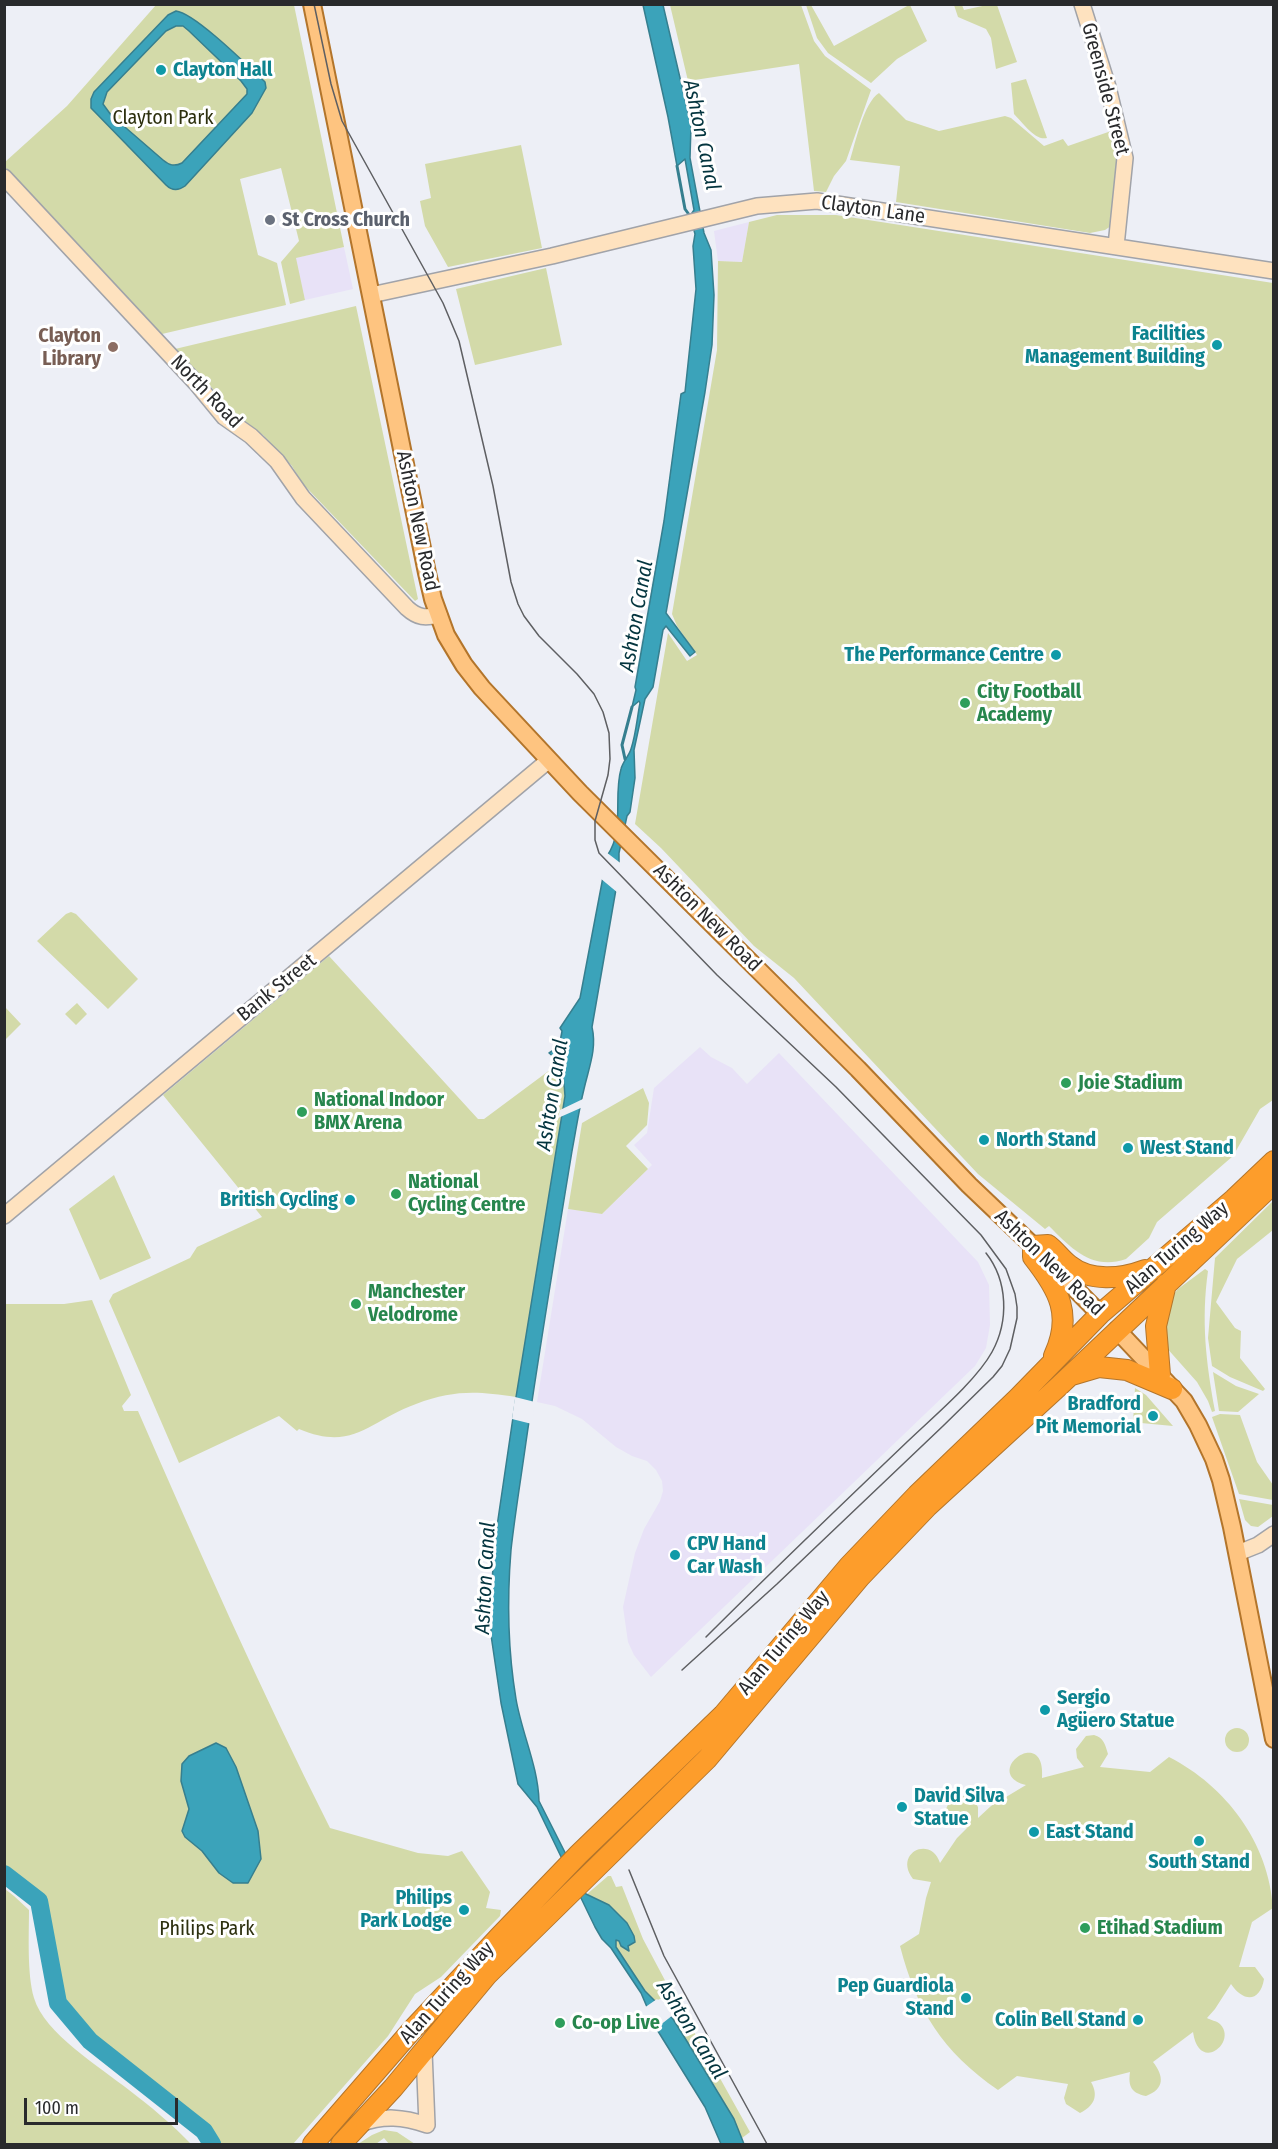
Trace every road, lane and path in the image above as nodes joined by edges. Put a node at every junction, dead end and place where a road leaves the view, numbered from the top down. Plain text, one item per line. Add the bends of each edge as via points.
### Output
1 (312, 4) edge
2 (1082, 4) edge
3 (4, 177) edge
4 (1116, 246) junction
5 (1274, 272) edge
6 (370, 295) junction
7 (439, 615) junction
8 (549, 760) junction
9 (1274, 1161) edge
10 (1274, 1183) edge
11 (4, 1216) edge
12 (1237, 1217) junction
13 (1033, 1246) junction
14 (1153, 1268) junction
15 (1166, 1284) junction
16 (1100, 1314) junction
17 (1117, 1330) junction
18 (1050, 1364) junction
19 (1070, 1376) junction
20 (1166, 1382) junction
21 (1018, 1398) junction
22 (1274, 1534) edge
23 (1238, 1552) junction
24 (1274, 1739) edge
25 (692, 1744) junction
26 (707, 1759) junction
27 (424, 2051) junction
28 (376, 2071) junction
29 (393, 2088) junction
30 (360, 2124) junction
31 (313, 2145) edge
32 (341, 2145) edge

1 - 6 main road, Ashton New Road
2 - 4 street, Greenside Street via 1125,158
3 - 7 street, North Road via 224,417 277,461 303,498 407,608 425,618
4 - 5 street, Clayton Lane
4 - 6 street, Clayton Lane via 817,201 757,206
6 - 7 main road, Ashton New Road
7 - 8 main road, Ashton New Road via 446,636 470,674
8 - 11 street, Bank Street
8 - 13 main road, Ashton New Road
9 - 14 highway, Alan Turing Way
10 - 12 highway, Alan Turing Way
12 - 15 highway, Alan Turing Way
12 - 16 highway via 1131,1304 1115,1315
13 - 14 highway via 1048,1245 1077,1270 1104,1277 1120,1278
13 - 16 main road, Ashton New Road
13 - 18 highway via 1033,1257 1058,1293 1063,1321 1061,1341
14 - 16 highway, Alan Turing Way
15 - 17 highway, Alan Turing Way
15 - 20 highway via 1156,1326
16 - 17 highway, Ashton New Road
16 - 18 highway, Alan Turing Way
17 - 19 highway, Alan Turing Way
17 - 20 main road, Ashton New Road
17 - 21 highway via 1097,1333
18 - 21 highway, Alan Turing Way
19 - 20 highway via 1099,1367 1127,1370
19 - 26 highway, Alan Turing Way via 927,1507 860,1577
20 - 23 main road, Ashton New Road via 1184,1401 1214,1459
21 - 25 highway, Alan Turing Way via 849,1566 730,1706
22 - 23 street
23 - 24 main road, Ashton New Road
25 - 26 highway
25 - 28 highway, Alan Turing Way via 499,1936
26 - 27 highway, Alan Turing Way via 487,1975
27 - 29 highway, Alan Turing Way
27 - 30 street via 427,2125 392,2117
28 - 29 highway
28 - 31 highway, Alan Turing Way
29 - 30 highway, Alan Turing Way
30 - 32 highway, Alan Turing Way

